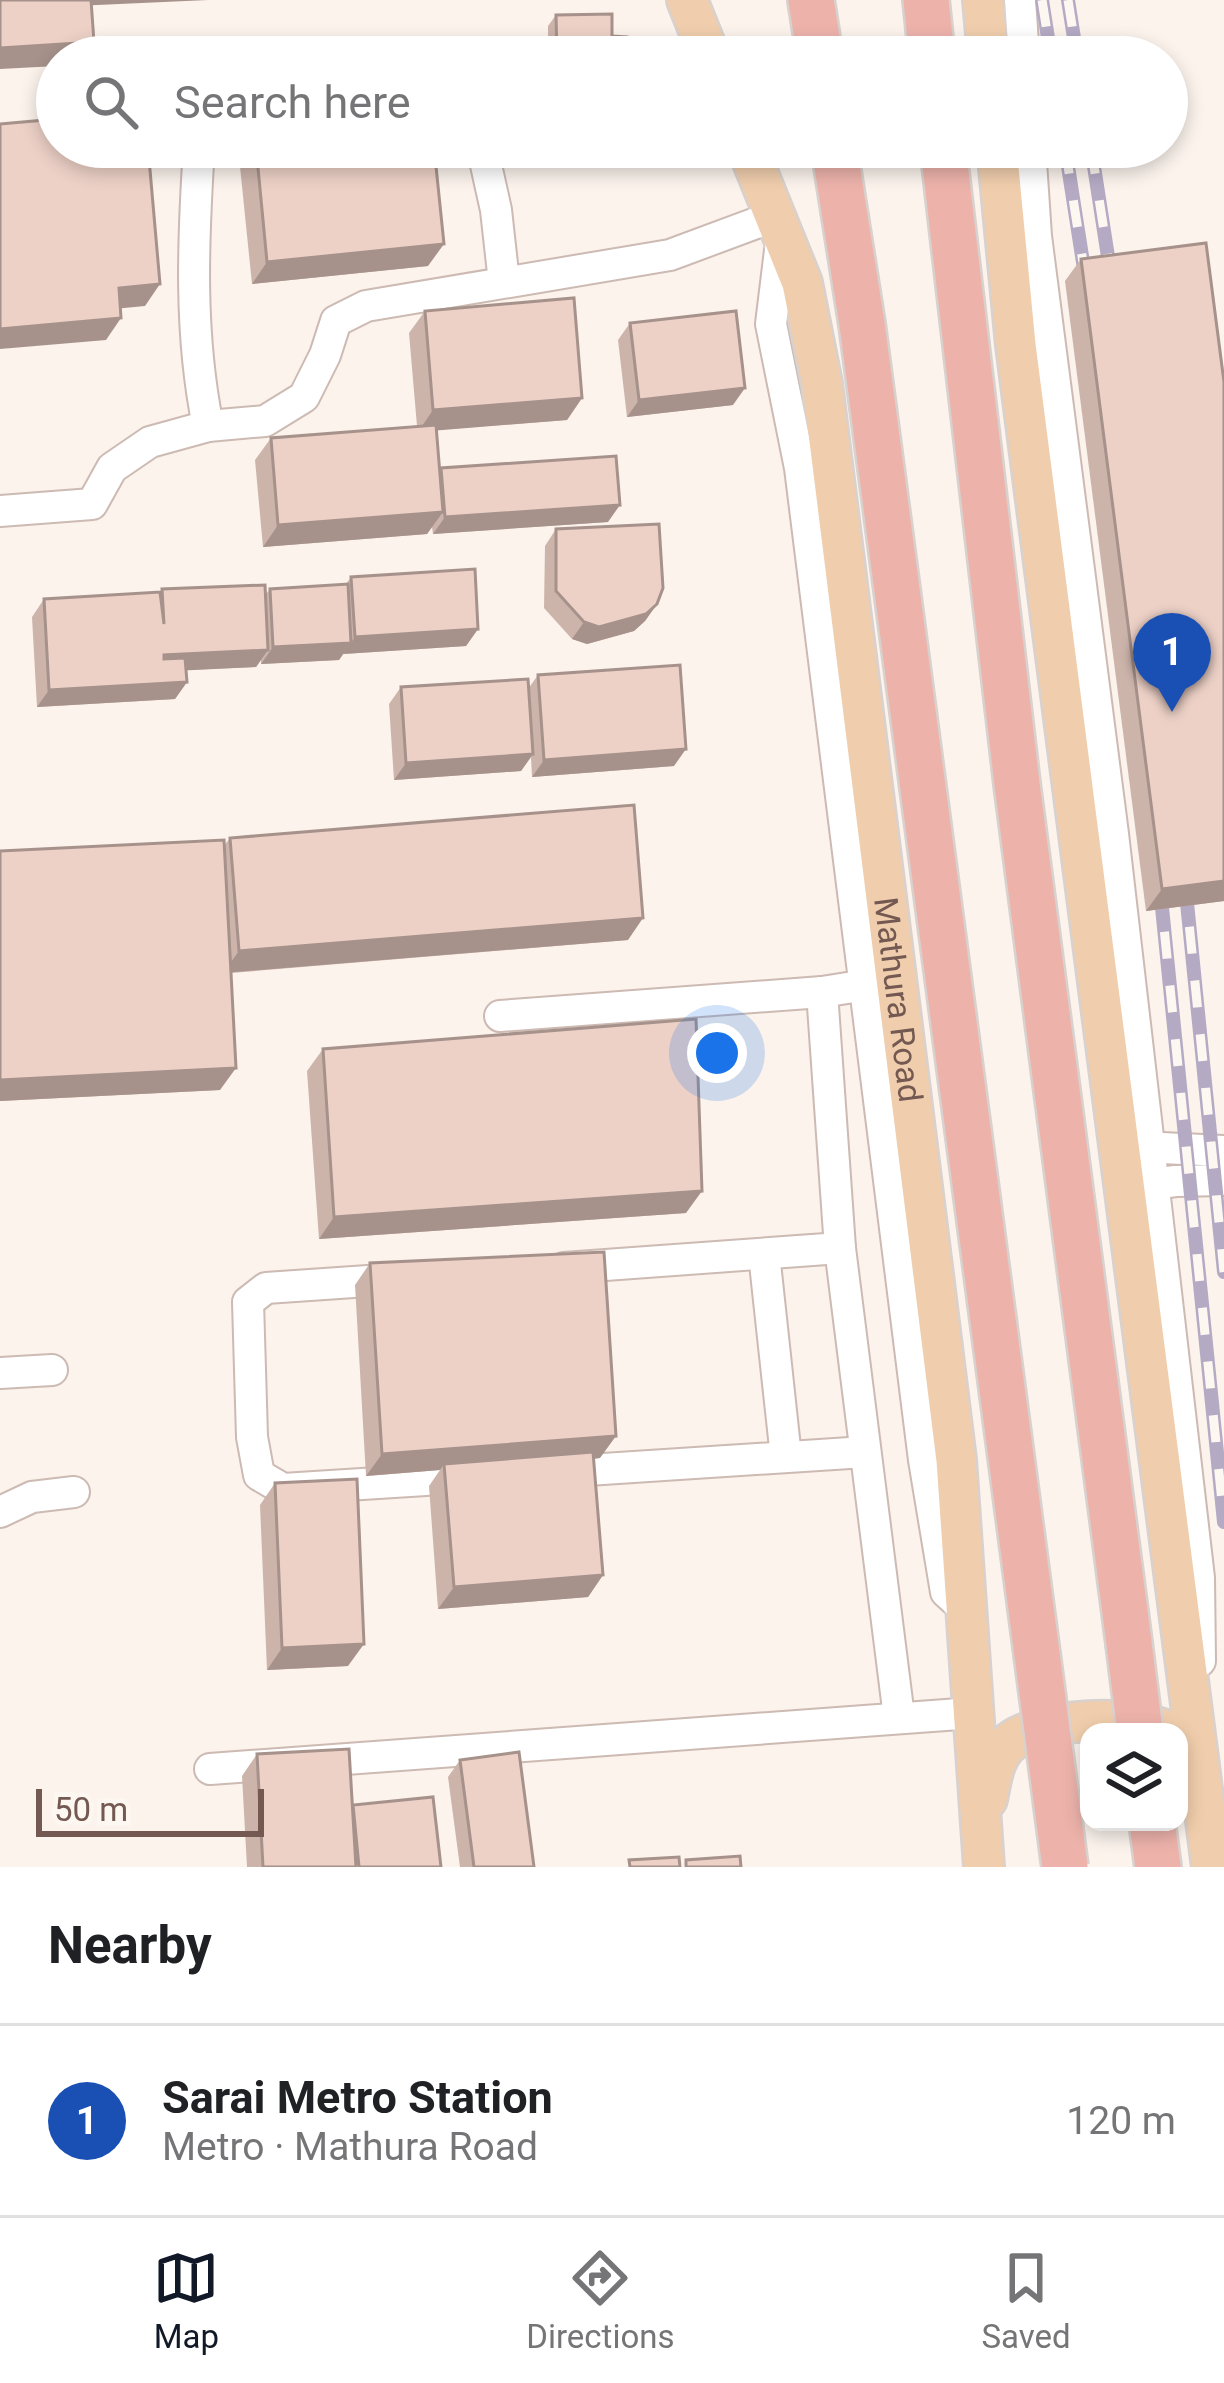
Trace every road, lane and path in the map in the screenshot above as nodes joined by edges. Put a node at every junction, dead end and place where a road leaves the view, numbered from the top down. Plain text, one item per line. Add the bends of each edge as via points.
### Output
1 (687, 0) edge
2 (811, 0) edge
3 (926, 0) edge
4 (983, 0) edge
5 (1020, 0) edge
6 (702, 36) edge
7 (817, 36) edge
8 (930, 36) edge
9 (986, 36) edge
10 (1023, 36) edge
11 (197, 168) edge
12 (487, 168) edge
13 (755, 168) edge
14 (837, 168) edge
15 (945, 168) edge
16 (1003, 168) edge
17 (1028, 168) edge
18 (778, 225) junction
19 (1021, 236) junction
20 (504, 282) junction
21 (208, 426) junction
22 (817, 480) junction
23 (0, 511) edge
24 (866, 985) junction
25 (822, 992) junction
26 (500, 1016) dead end
27 (1219, 1165) edge
28 (1136, 1169) junction
29 (840, 1248) junction
30 (764, 1254) junction
31 (527, 1270) edge
32 (432, 1277) edge
33 (52, 1370) dead end
34 (0, 1373) edge
35 (865, 1452) junction
36 (786, 1457) junction
37 (74, 1492) dead end
38 (0, 1512) edge
39 (966, 1610) junction
40 (973, 1714) junction
41 (898, 1718) junction
42 (1092, 1723) edge
43 (1137, 1723) edge
44 (1139, 1723) edge
45 (1080, 1725) edge
46 (1188, 1766) edge
47 (210, 1768) dead end
48 (1204, 1802) junction
49 (1153, 1831) edge
50 (979, 1856) edge
51 (1065, 1867) edge
52 (1158, 1867) edge
53 (1212, 1867) edge

1 - 6 main road
2 - 7 highway
3 - 8 highway
4 - 9 main road
5 - 10 street
11 - 21 street via 197,373
12 - 20 street
13 - 18 main road, Mathura Road
14 - 51 highway, Mathura Road, bridge
15 - 44 highway, bridge
16 - 19 main road
17 - 19 street
18 - 20 street via 670,256
18 - 22 main road, Mathura Road via 802,284 821,384
19 - 28 main road via 1016,345
20 - 21 street via 366,306 336,321 304,398 266,421
21 - 23 street via 150,442 112,468 92,504
22 - 24 street via 837,782
22 - 39 main road, Mathura Road via 956,1460
24 - 25 street
24 - 39 street via 924,1460 946,1592
25 - 26 street
25 - 29 street
27 - 28 street
28 - 48 main road
29 - 30 street
29 - 35 street
30 - 31 street
30 - 36 street
32 - 36 street via 266,1288 248,1302 259,1475 283,1489
33 - 34 street
35 - 36 street
35 - 41 street
37 - 38 street via 32,1497
39 - 40 main road, Mathura Road
40 - 41 street
40 - 50 main road, Mathura Road
41 - 47 street
42 - 43 main road
45 - 50 main road via 1029,1731 1008,1744 995,1763
46 - 48 main road
48 - 53 main road
49 - 52 highway

